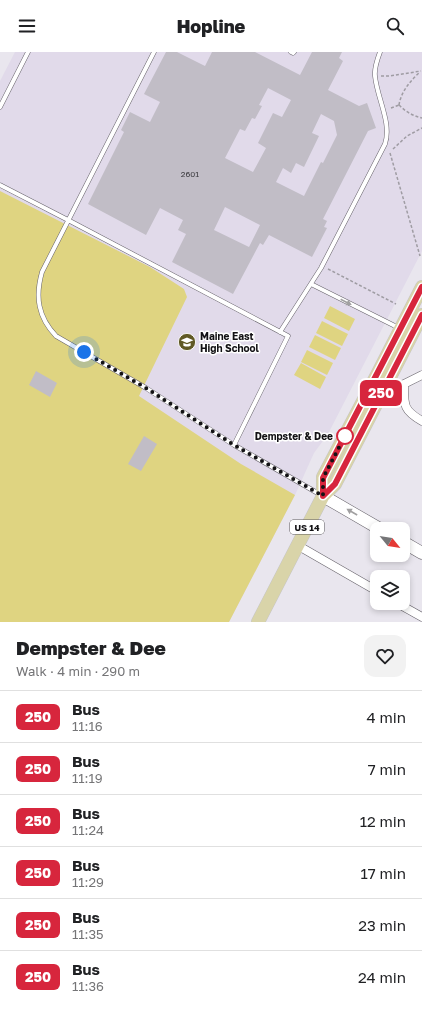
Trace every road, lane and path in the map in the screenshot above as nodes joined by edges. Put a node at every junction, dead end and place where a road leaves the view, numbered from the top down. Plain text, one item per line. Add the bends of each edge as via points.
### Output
1 (28, 52) edge
2 (154, 52) edge
3 (291, 52) edge
4 (294, 52) edge
5 (380, 52) edge
6 (422, 71) edge
7 (375, 75) junction
8 (399, 105) junction
9 (0, 107) edge
10 (391, 108) dead end
11 (422, 118) edge
12 (422, 128) edge
13 (392, 149) dead end
14 (390, 153) dead end
15 (0, 185) edge
16 (68, 220) junction
17 (420, 256) dead end
18 (328, 269) dead end
19 (311, 284) junction
20 (420, 295) edge
21 (396, 304) dead end
22 (422, 315) edge
23 (400, 329) junction
24 (280, 332) junction
25 (384, 374) junction
26 (422, 375) edge
27 (404, 384) junction
28 (422, 421) edge
29 (234, 445) junction
30 (323, 496) junction
31 (370, 523) edge
32 (297, 545) junction
33 (410, 546) edge
34 (422, 554) edge
35 (370, 587) edge
36 (410, 610) edge
37 (422, 617) edge
38 (258, 622) edge

1 - 9 lane
2 - 16 lane
3 - 4 lane
5 - 7 lane
6 - 7 path via 383,77
6 - 8 path via 406,87
7 - 19 lane via 386,123 385,144 322,268
8 - 10 path
8 - 11 path via 410,114
12 - 13 path via 407,136
14 - 17 path
15 - 16 lane
16 - 24 lane
16 - 29 lane via 39,281 39,304 50,330
18 - 21 path
19 -> 23 lane
19 - 24 lane
20 - 23 main road, US 14
22 - 25 main road, US 14
23 - 25 main road, US 14
24 - 29 lane via 288,336
25 - 27 street
25 - 30 main road, US 14 via 335,484
26 - 27 street
27 - 28 street via 404,404 412,415
29 - 30 lane
31 -> 30 street
30 - 32 main road, US 14
32 - 35 street
32 - 38 main road, US 14
33 - 34 street
36 - 37 street

